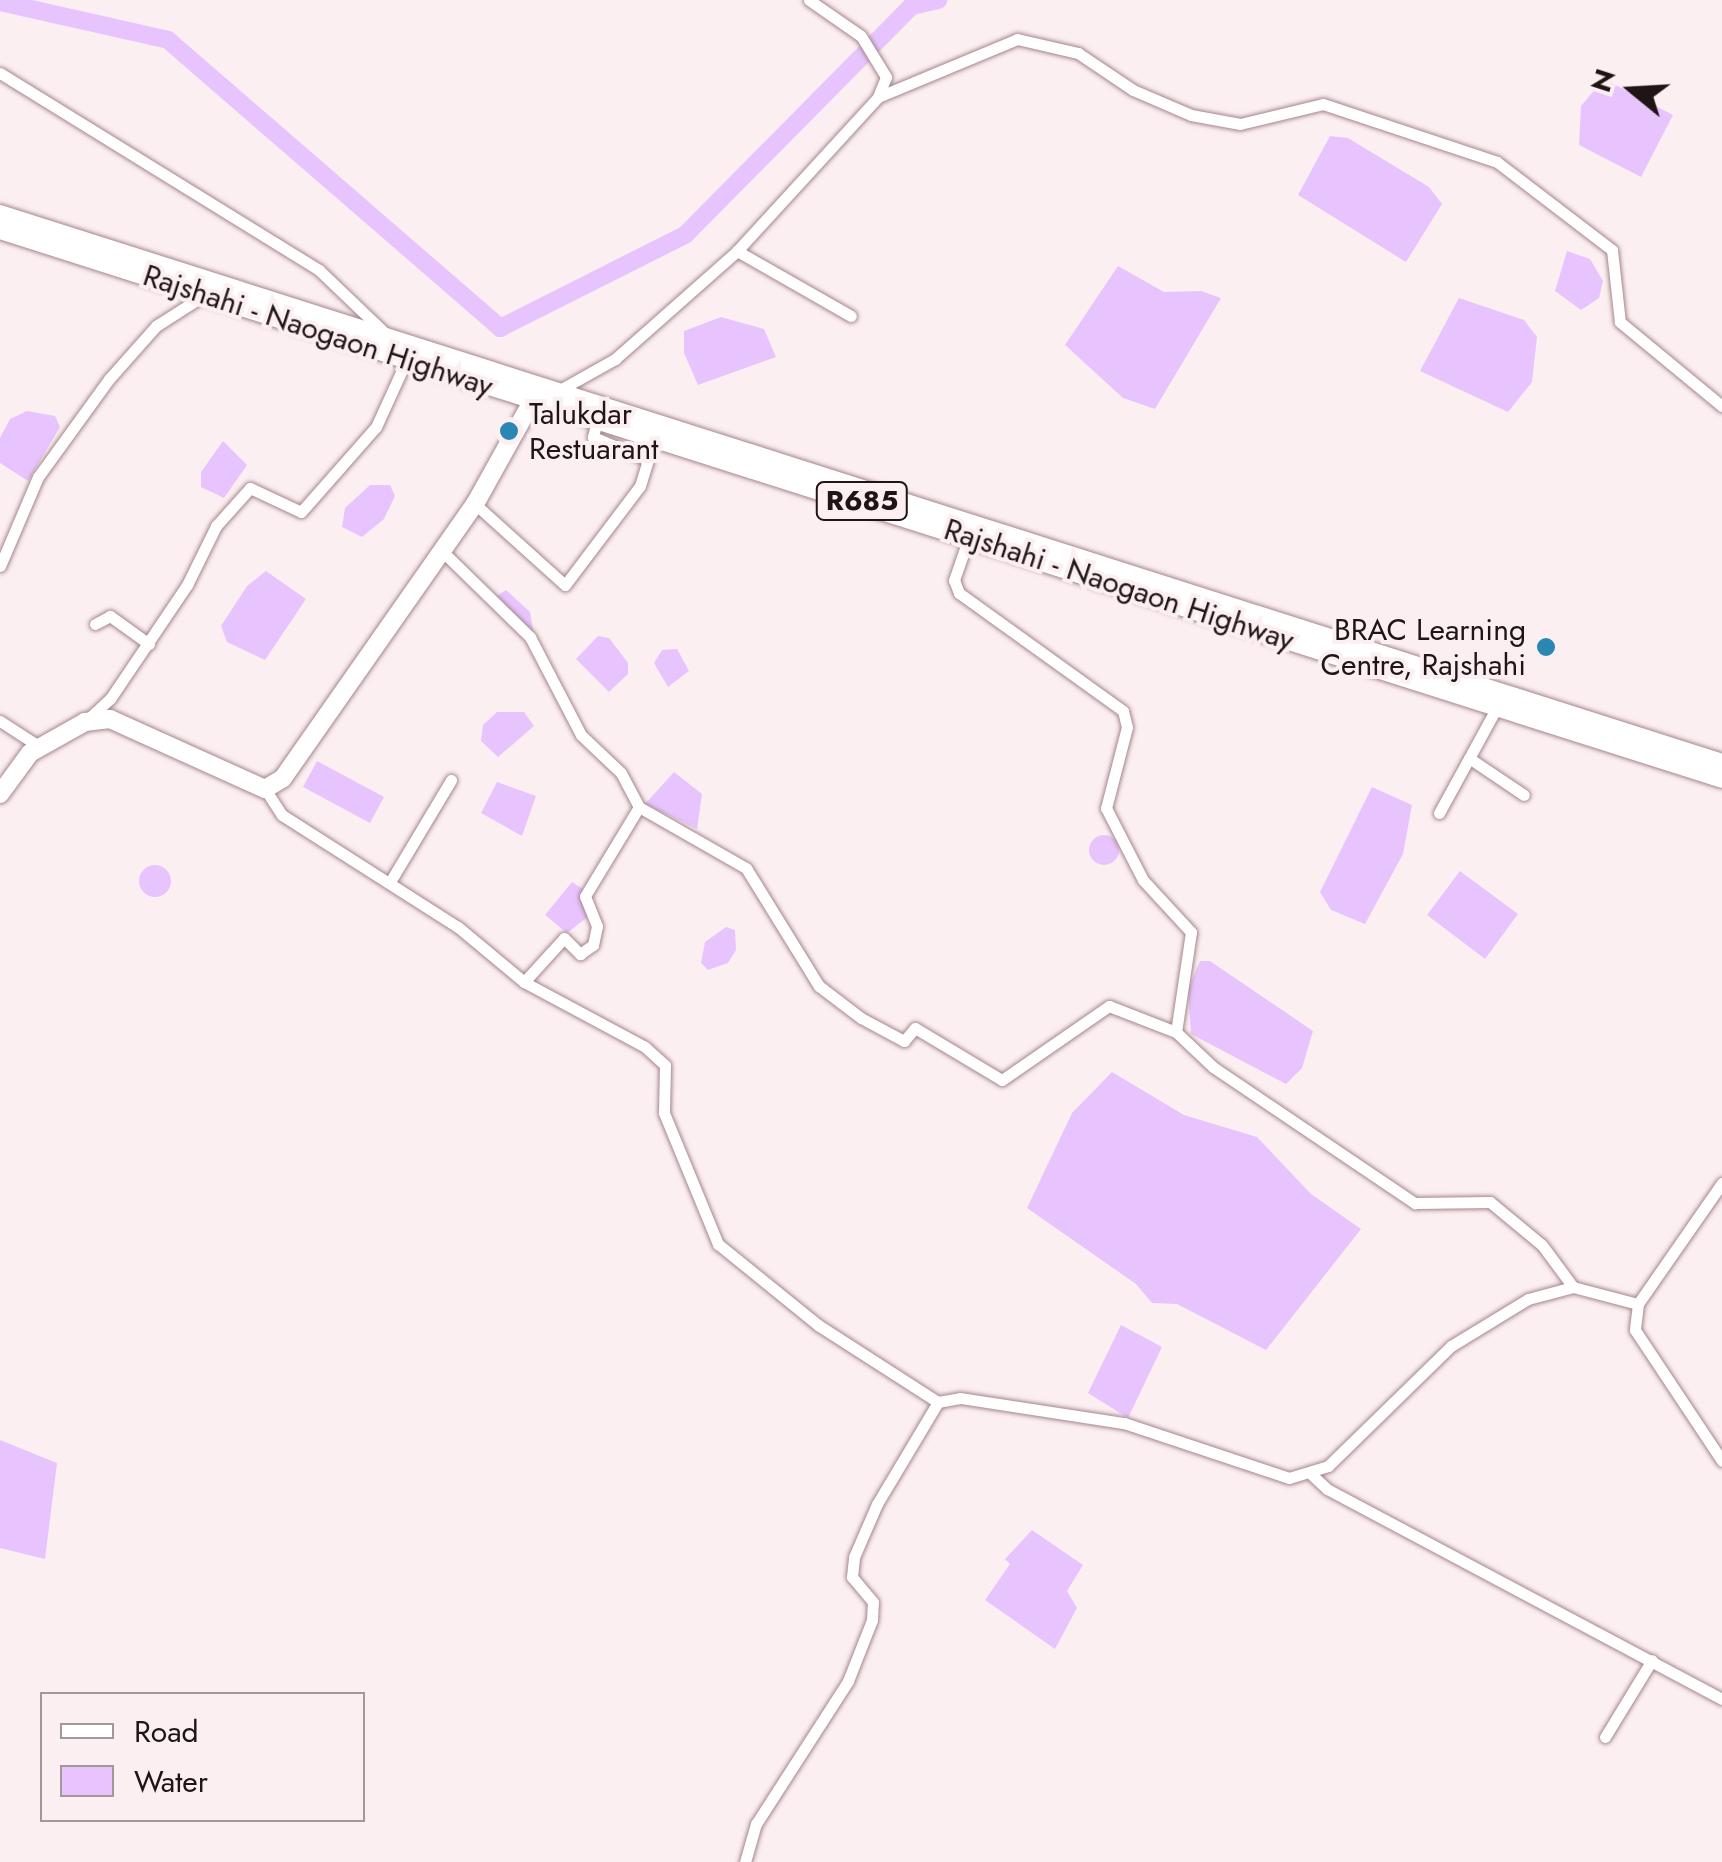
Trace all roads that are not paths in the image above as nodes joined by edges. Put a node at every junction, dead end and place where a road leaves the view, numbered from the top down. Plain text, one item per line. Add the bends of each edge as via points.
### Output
1 (809, 0) edge
2 (0, 73) edge
3 (878, 98) junction
4 (0, 214) edge
5 (0, 230) edge
6 (737, 252) junction
7 (206, 294) junction
8 (851, 316) dead end
9 (354, 334) junction
10 (391, 338) junction
11 (406, 359) junction
12 (556, 392) junction
13 (532, 400) junction
14 (1722, 406) edge
15 (598, 420) junction
16 (680, 437) junction
17 (475, 504) junction
18 (970, 536) junction
19 (443, 552) junction
20 (0, 566) edge
21 (94, 624) dead end
22 (149, 644) junction
23 (1497, 706) junction
24 (0, 722) edge
25 (85, 722) junction
26 (40, 747) junction
27 (1469, 758) junction
28 (1722, 763) edge
29 (1722, 779) edge
30 (451, 780) dead end
31 (265, 789) junction
32 (0, 794) edge
33 (1524, 795) dead end
34 (639, 807) junction
35 (1439, 813) dead end
36 (390, 882) junction
37 (524, 982) junction
38 (1176, 1032) junction
39 (1722, 1183) edge
40 (1574, 1287) junction
41 (1638, 1304) junction
42 (938, 1402) junction
43 (1722, 1460) edge
44 (1312, 1475) junction
45 (1652, 1660) junction
46 (1722, 1700) edge
47 (1605, 1737) dead end
48 (745, 1862) edge

1 - 3 street via 862,36 886,77
2 - 10 street via 320,270
3 - 6 street
3 - 14 street via 1017,40 1078,53 1133,90 1191,115 1240,124 1323,104 1497,162 1612,250 1620,322
4 - 9 main road, Rajshahi - Naogaon Highway / R685
5 - 7 main road, Rajshahi - Naogaon Highway / R685
6 - 8 street
6 - 12 street via 615,359
7 - 9 main road, Rajshahi - Naogaon Highway / R685
7 - 20 street via 156,326 109,379 38,477
9 - 10 main road, Rajshahi - Naogaon Highway / R685
9 - 11 main road, Rajshahi - Naogaon Highway / R685
10 - 12 main road, Rajshahi - Naogaon Highway / R685
11 - 13 main road, Rajshahi - Naogaon Highway / R685
11 - 22 street via 376,426 301,512 250,488 216,526
12 - 16 main road, Rajshahi - Naogaon Highway / R685
13 - 15 main road, Rajshahi - Naogaon Highway / R685
13 - 17 main road
15 - 16 main road, Rajshahi - Naogaon Highway / R685
15 - 17 street via 593,437 648,460 640,486 565,584
16 - 18 main road, Rajshahi - Naogaon Highway / R685
16 - 28 main road, Rajshahi - Naogaon Highway / R685
17 - 19 main road
18 - 23 main road, Rajshahi - Naogaon Highway / R685
18 - 38 street via 954,580 959,593 1122,711 1127,727 1106,808 1142,880 1191,932
19 - 31 main road via 323,729 283,778
19 - 34 street via 530,637 582,735 621,772
21 - 22 street via 110,616
22 - 25 street
23 - 27 street
23 - 29 main road, Rajshahi - Naogaon Highway / R685
24 - 26 street
25 - 26 main road
25 - 31 main road via 110,719 148,731
26 - 32 main road
27 - 33 street
27 - 35 street
30 - 36 street
31 - 36 street via 282,815
34 - 37 street via 585,896 597,926 594,944 580,954 564,938
34 - 38 street via 746,868 819,986 904,1041 915,1028 1002,1080 1109,1006
36 - 37 street
37 - 42 street via 630,1039 664,1065 664,1113 718,1244 818,1325
38 - 40 street via 1214,1067 1415,1202 1490,1202 1542,1245
39 - 41 street
40 - 41 street
40 - 44 street via 1528,1299 1451,1346
41 - 43 street via 1635,1330
42 - 44 street via 960,1398 1124,1423 1290,1478
42 - 48 street via 877,1504 854,1557 852,1578 873,1602 848,1681 756,1824
44 - 45 street via 1327,1490
45 - 46 street
45 - 47 street

